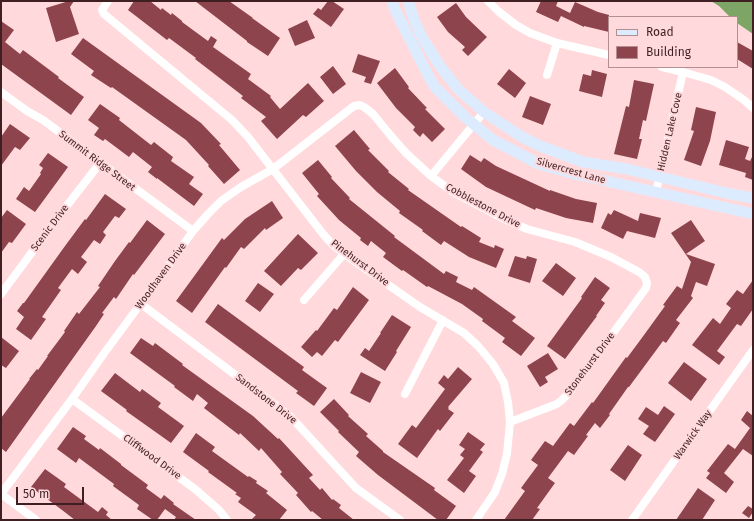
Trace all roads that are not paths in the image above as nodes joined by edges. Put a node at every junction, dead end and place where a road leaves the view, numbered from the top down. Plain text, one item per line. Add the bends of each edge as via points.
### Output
1 (108, 1) edge
2 (392, 1) edge
3 (408, 1) edge
4 (488, 1) edge
5 (557, 43) junction
6 (608, 55) edge
7 (666, 68) edge
8 (683, 72) junction
9 (548, 75) dead end
10 (2, 94) edge
11 (364, 107) joint
12 (753, 108) edge
13 (484, 112) junction
14 (474, 124) junction
15 (100, 163) junction
16 (273, 169) junction
17 (431, 176) junction
18 (659, 177) junction
19 (656, 192) junction
20 (753, 198) edge
21 (753, 214) edge
22 (193, 231) junction
23 (344, 254) junction
24 (646, 280) joint
25 (1, 294) edge
26 (304, 300) dead end
27 (141, 304) junction
28 (444, 320) junction
29 (753, 350) edge
30 (405, 394) dead end
31 (72, 399) junction
32 (510, 422) junction
33 (1, 494) edge
34 (36, 520) edge
35 (227, 520) edge
36 (400, 520) edge
37 (476, 520) edge
38 (632, 520) edge

1 - 16 street, Pinehurst Drive via 102,10 104,14 232,120
2 - 14 street, Silvercrest Lane via 435,87
3 - 13 street, Silvercrest Lane via 423,40 440,66 458,89
4 - 5 street via 516,25
5 - 6 street
5 - 9 street
7 - 8 street
8 - 12 street via 725,87
8 - 18 street, Hidden Lake Cove
10 - 15 street, Summit Ridge Street via 43,120
11 - 16 street, Woodhaven Drive via 354,106
11 - 17 street, Cobblestone Drive
13 - 14 street
13 - 18 street, Silvercrest Lane via 522,137 583,162
14 - 17 street
14 - 19 street, Silvercrest Lane via 493,140 538,164
15 - 22 street, Summit Ridge Street
15 - 25 street, Scenic Drive
16 - 22 street, Woodhaven Drive via 221,201
16 - 23 street, Pinehurst Drive via 323,234
17 - 24 street, Cobblestone Drive via 453,192 502,218 611,257 639,272
18 - 19 street, Hidden Lake Cove
18 - 20 street, Silvercrest Lane
19 - 21 street, Silvercrest Lane
22 - 27 street, Woodhaven Drive
23 - 26 street
23 - 28 street, Pinehurst Drive via 420,307
24 - 32 street, Stonehurst Drive via 646,288 570,392 557,404
27 - 31 street, Woodhaven Drive
27 - 36 street, Sandstone Drive via 290,416 356,488
28 - 30 street
28 - 32 street, Pinehurst Drive via 464,333 493,364 504,383
29 - 38 street, Warwick Way
31 - 33 street, Woodhaven Drive
31 - 35 street, Cliffwood Drive via 195,489
32 - 37 street, Pinehurst Drive via 502,474 495,492
33 - 34 street

